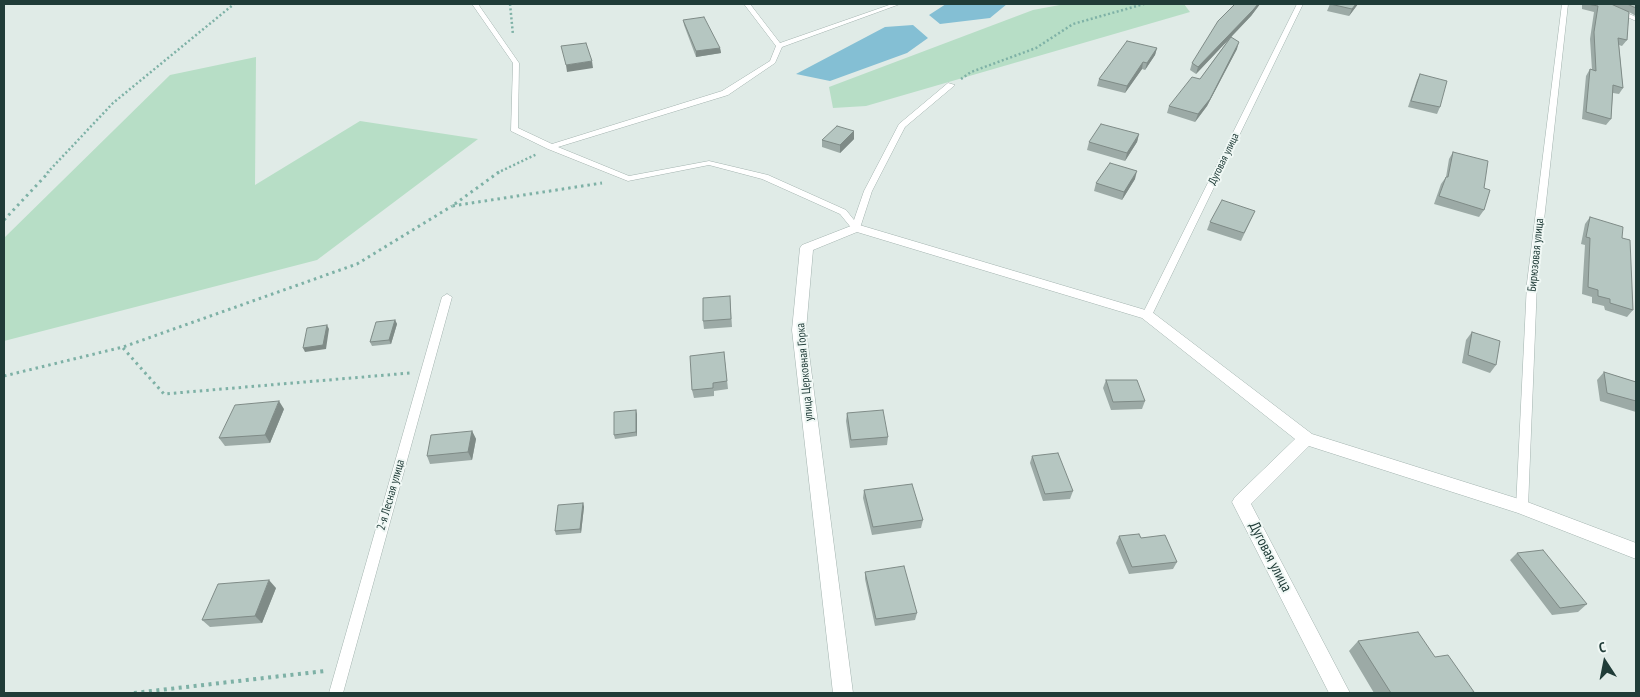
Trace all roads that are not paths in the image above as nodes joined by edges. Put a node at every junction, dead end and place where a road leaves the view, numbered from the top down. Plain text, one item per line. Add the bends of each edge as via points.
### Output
1 (475, 4) edge
2 (747, 4) edge
3 (897, 4) edge
4 (1300, 4) edge
5 (1565, 4) edge
6 (1602, 4) edge
7 (1636, 19) edge
8 (779, 46) junction
9 (950, 85) road end
10 (551, 147) junction
11 (856, 228) junction
12 (447, 297) dead end
13 (1147, 315) junction
14 (1306, 439) junction
15 (1522, 507) junction
16 (1636, 551) edge
17 (336, 693) edge
18 (843, 693) edge
19 (1340, 693) edge

1 - 10 lane via 516,63 514,129
2 - 8 lane
3 - 8 lane
4 - 13 lane, Дуговая улица
5 - 15 lane, Бирюзовая улица via 1532,283
6 - 7 lane
8 - 10 lane via 773,62 725,93
9 - 11 lane via 902,126 868,192
10 - 11 lane via 628,179 709,163 765,176 843,212
11 - 13 street
11 - 18 street, улица Церковная Горка via 807,248 799,330
12 - 17 lane, 2-я Лесная улица
13 - 14 street
14 - 15 street
14 - 19 street, Дуговая улица via 1241,502
15 - 16 street

